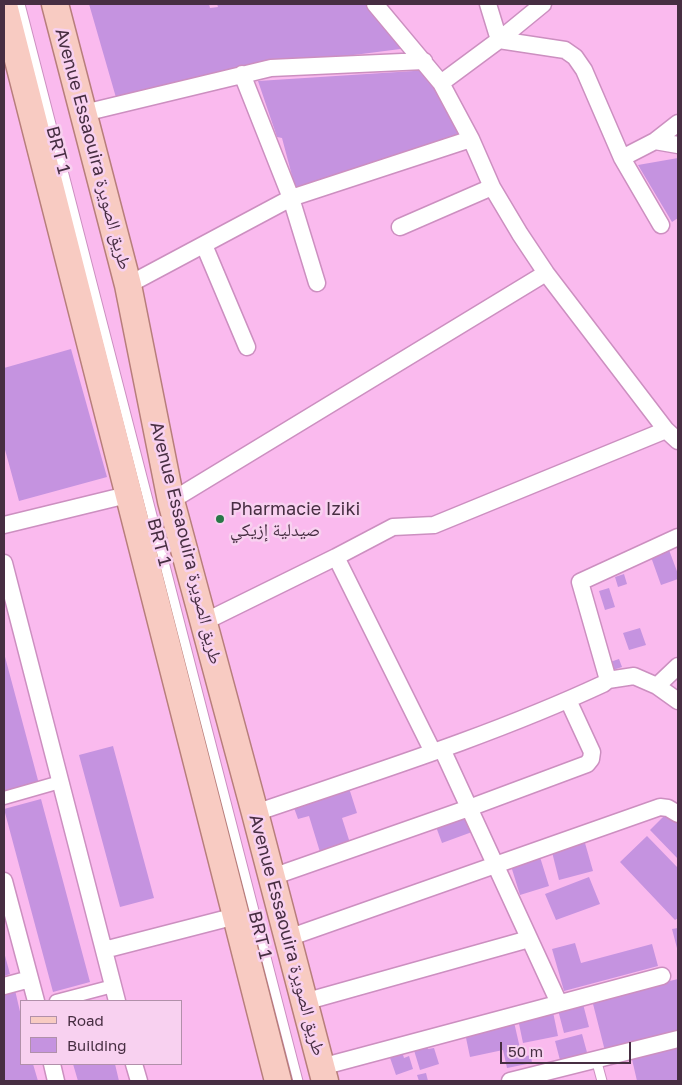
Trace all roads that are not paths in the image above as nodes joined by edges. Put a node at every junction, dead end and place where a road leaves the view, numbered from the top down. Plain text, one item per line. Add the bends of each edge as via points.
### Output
1 (20, 4) edge
2 (55, 4) edge
3 (375, 4) edge
4 (488, 4) edge
5 (542, 4) edge
6 (4, 5) edge
7 (499, 40) junction
8 (424, 61) junction
9 (242, 74) junction
10 (441, 84) junction
11 (84, 113) junction
12 (678, 123) edge
13 (471, 139) junction
14 (655, 141) junction
15 (678, 145) edge
16 (622, 158) junction
17 (492, 187) junction
18 (291, 198) junction
19 (661, 225) dead end
20 (400, 227) dead end
21 (204, 245) junction
22 (546, 273) junction
23 (128, 284) junction
24 (317, 284) dead end
25 (246, 347) dead end
26 (672, 436) edge
27 (127, 495) junction
28 (171, 501) junction
29 (4, 525) edge
30 (678, 537) edge
31 (336, 557) junction
32 (4, 563) edge
33 (6, 583) edge
34 (204, 622) junction
35 (678, 666) edge
36 (608, 680) junction
37 (657, 686) junction
38 (568, 700) junction
39 (678, 701) edge
40 (438, 750) junction
41 (60, 782) junction
42 (4, 798) edge
43 (470, 808) junction
44 (255, 813) junction
45 (678, 814) edge
46 (495, 864) junction
47 (272, 877) junction
48 (4, 881) edge
49 (236, 916) junction
50 (288, 938) junction
51 (529, 939) junction
52 (104, 950) junction
53 (662, 976) dead end
54 (30, 979) junction
55 (4, 986) edge
56 (115, 994) edge
57 (36, 1000) edge
58 (64, 1000) edge
59 (304, 1002) junction
60 (559, 1003) junction
61 (678, 1039) edge
62 (596, 1059) junction
63 (52, 1065) edge
64 (134, 1065) edge
65 (323, 1074) edge
66 (56, 1081) edge
67 (139, 1081) edge
68 (278, 1081) edge
69 (298, 1081) edge
70 (510, 1081) edge
71 (602, 1081) edge

1 - 69 lane, BRT 1
2 - 11 main road, Avenue Essaouira طريق الصويرة
3 - 8 street
4 - 7 street
5 - 7 street
6 - 27 main road
7 - 10 street
7 - 16 street via 565,50 575,57 584,70
8 - 9 street via 271,68
8 - 10 street
9 - 11 street
9 - 18 street
10 - 13 street
11 - 23 main road, Avenue Essaouira طريق الصويرة
12 - 14 street
13 - 17 street
13 - 18 street
14 - 15 street
14 - 16 street
16 - 19 street
17 - 20 street
17 - 22 street
18 - 21 street
18 - 24 street
21 - 23 street
21 - 25 street
22 - 26 street
22 - 28 street
23 - 28 main road, Avenue Essaouira طريق الصويرة
26 - 31 street via 434,525 393,527
27 - 29 street
27 - 49 main road
28 - 34 main road, Avenue Essaouira طريق الصويرة
30 - 36 street via 580,582
31 - 34 street
31 - 40 street
32 - 33 street
33 - 41 street
34 - 44 main road, Avenue Essaouira طريق الصويرة
35 - 37 street
36 - 37 street via 634,676
36 - 38 street
37 - 39 street
38 - 40 street
38 - 43 street via 592,752 587,764
40 - 43 street
40 - 44 street
41 - 42 street
41 - 52 street
43 - 46 street
43 - 47 street
44 - 47 main road, Avenue Essaouira طريق الصويرة
45 - 46 street via 660,807
46 - 50 street
46 - 51 street
47 - 50 main road, Avenue Essaouira طريق الصويرة
48 - 54 street
49 - 52 street
49 - 68 main road
50 - 59 main road, Avenue Essaouira طريق الصويرة
51 - 59 street
51 - 60 street
52 - 56 street
53 - 60 street
54 - 55 street
54 - 57 street
56 - 58 street
59 - 65 main road, Avenue Essaouira طريق الصويرة
60 - 65 street
61 - 62 street
62 - 70 street
62 - 71 lane
63 - 66 street
64 - 67 street

